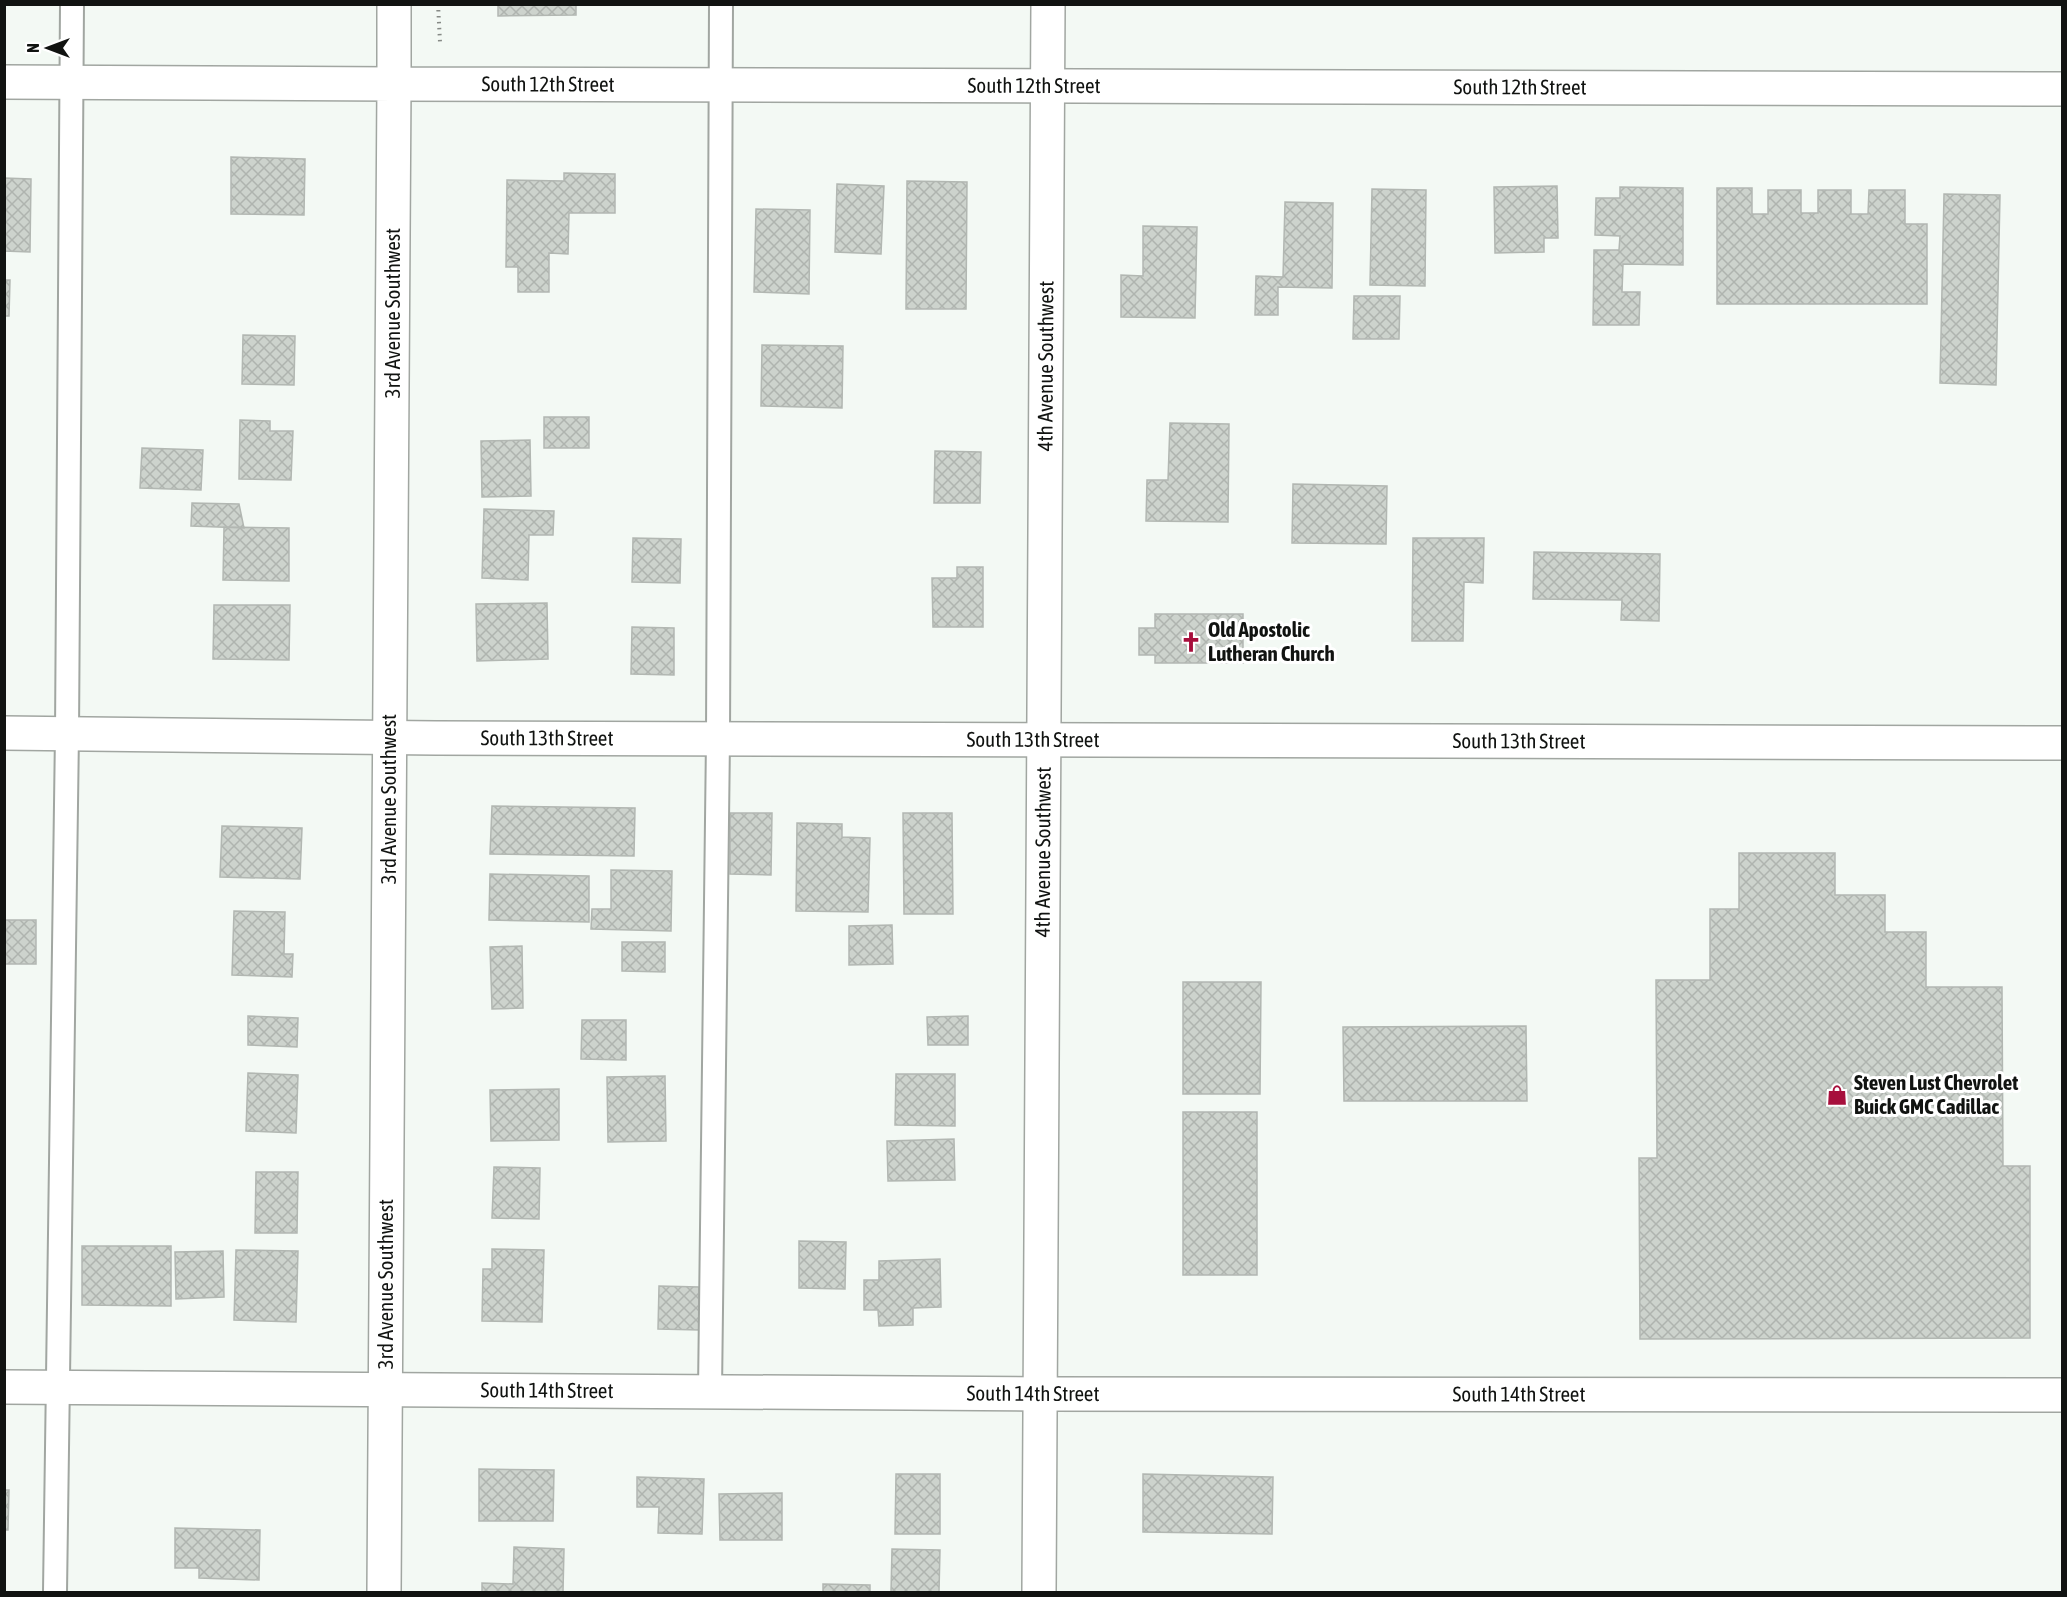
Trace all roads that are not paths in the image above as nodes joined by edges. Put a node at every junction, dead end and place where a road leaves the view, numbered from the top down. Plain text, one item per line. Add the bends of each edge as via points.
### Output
1 (72, 4) edge
2 (394, 4) edge
3 (721, 4) edge
4 (1048, 4) edge
5 (4, 82) edge
6 (71, 83) junction
7 (394, 84) junction
8 (721, 84) junction
9 (1047, 86) junction
10 (2062, 89) edge
11 (4, 733) edge
12 (67, 733) junction
13 (390, 737) junction
14 (718, 739) junction
15 (1044, 740) junction
16 (2062, 743) edge
17 (4, 1387) edge
18 (59, 1388) junction
19 (386, 1389) junction
20 (710, 1391) junction
21 (1041, 1394) junction
22 (2062, 1395) edge
23 (55, 1593) edge
24 (384, 1593) edge
25 (1039, 1593) edge

1 - 6 lane
2 - 7 street, 3rd Avenue Southwest
3 - 8 lane
4 - 9 street, 4th Avenue Southwest
5 - 6 street, South 12th Street
6 - 7 street, South 12th Street
6 - 12 lane
7 - 8 street, South 12th Street
7 - 13 street, 3rd Avenue Southwest
8 - 9 street, South 12th Street
8 - 14 lane
9 - 10 street, South 12th Street
9 - 15 street, 4th Avenue Southwest
11 - 12 street, South 13th Street
12 - 13 street, South 13th Street
12 - 18 lane
13 - 14 street, South 13th Street
13 - 19 street, 3rd Avenue Southwest
14 - 15 street, South 13th Street
14 - 20 lane
15 - 16 street, South 13th Street
15 - 21 street, 4th Avenue Southwest
17 - 18 street, South 14th Street
18 - 19 street, South 14th Street
18 - 23 lane
19 - 20 street, South 14th Street
19 - 24 street, 3rd Avenue Southwest
20 - 21 street, South 14th Street
21 - 22 street, South 14th Street
21 - 25 street, 4th Avenue Southwest

